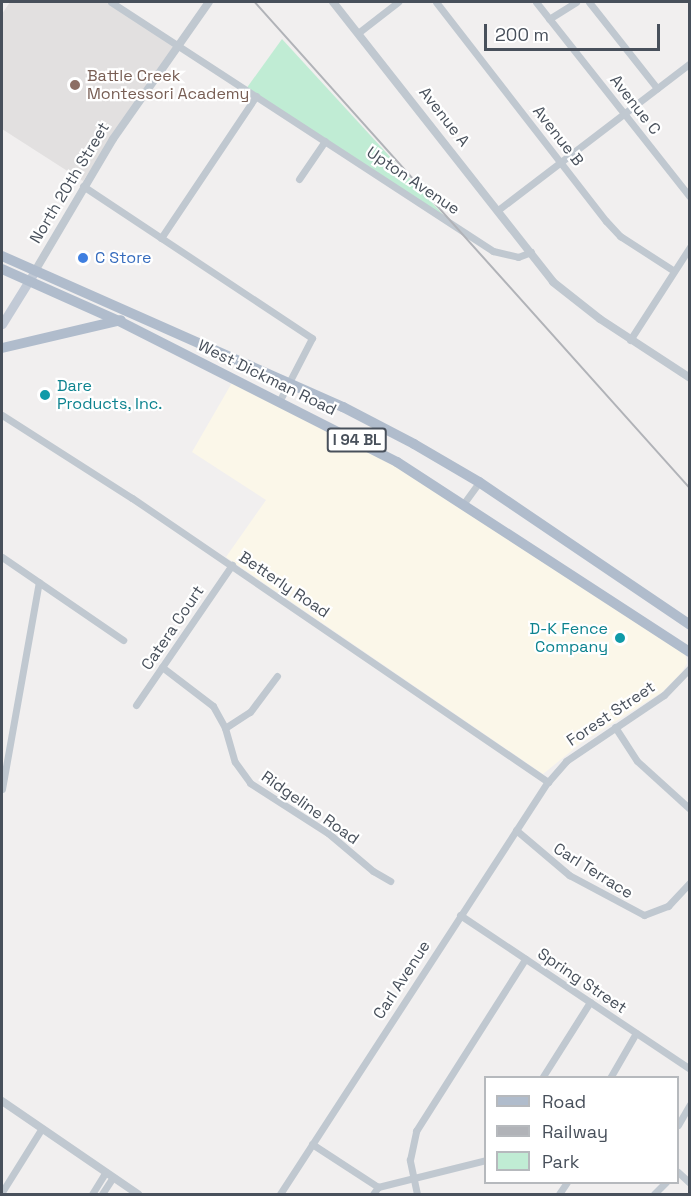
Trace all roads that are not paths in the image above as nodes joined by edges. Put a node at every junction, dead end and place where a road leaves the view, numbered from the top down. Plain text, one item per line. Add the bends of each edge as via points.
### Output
1 (111, 2) edge
2 (209, 2) edge
3 (333, 2) edge
4 (398, 2) edge
5 (436, 2) edge
6 (536, 2) edge
7 (576, 2) edge
8 (589, 2) edge
9 (549, 19) junction
10 (358, 33) junction
11 (178, 45) junction
12 (690, 63) edge
13 (657, 88) junction
14 (256, 96) junction
15 (623, 112) junction
16 (325, 141) junction
17 (561, 162) junction
18 (298, 179) dead end
19 (83, 186) junction
20 (690, 197) edge
21 (498, 210) junction
22 (161, 238) junction
23 (690, 247) edge
24 (531, 252) junction
25 (2, 256) edge
26 (2, 269) edge
27 (674, 271) junction
28 (32, 276) junction
29 (140, 317) junction
30 (119, 321) junction
31 (2, 324) edge
32 (139, 332) junction
33 (630, 340) junction
34 (2, 348) edge
35 (2, 356) edge
36 (690, 378) edge
37 (288, 382) junction
38 (280, 400) junction
39 (2, 415) edge
40 (479, 482) junction
41 (464, 503) junction
42 (2, 557) edge
43 (232, 565) junction
44 (39, 582) junction
45 (690, 625) edge
46 (123, 640) dead end
47 (690, 652) edge
48 (162, 667) junction
49 (690, 668) edge
50 (278, 676) dead end
51 (136, 705) dead end
52 (615, 727) junction
53 (225, 728) junction
54 (548, 782) junction
55 (2, 789) edge
56 (690, 808) edge
57 (516, 830) junction
58 (390, 881) dead end
59 (690, 882) edge
60 (460, 915) junction
61 (525, 959) junction
62 (590, 1002) junction
63 (636, 1034) junction
64 (690, 1069) edge
65 (543, 1076) edge
66 (611, 1076) edge
67 (2, 1101) edge
68 (690, 1104) edge
69 (679, 1123) edge
70 (42, 1128) junction
71 (312, 1144) junction
72 (484, 1161) edge
73 (110, 1175) junction
74 (411, 1179) junction
75 (378, 1187) junction
76 (2, 1192) edge
77 (92, 1194) edge
78 (102, 1194) edge
79 (138, 1194) edge
80 (280, 1194) edge
81 (373, 1194) edge
82 (417, 1194) edge

1 - 11 street, Upton Avenue
2 - 11 street, North 20th Street
3 - 10 street, Avenue A
4 - 10 street
5 - 17 street, Avenue B
6 - 9 street, Avenue C
7 - 9 street
8 - 13 street
9 - 15 street, Avenue C
10 - 21 street, Avenue A
11 - 14 street, Upton Avenue
11 - 19 street, North 20th Street
12 - 13 street
13 - 15 street
14 - 16 street, Upton Avenue
14 - 22 street
15 - 17 street
15 - 20 street, Avenue C
16 - 18 street
16 - 24 street, Upton Avenue via 493,251 518,257
17 - 21 street
17 - 27 street, Avenue B via 620,236
19 - 22 street
19 - 28 street, North 20th Street
21 - 24 street, Avenue A
22 - 37 street via 312,338
23 - 27 street
24 - 33 street via 552,282
25 - 28 main road, West Dickman Road / I 94 BL
26 - 28 main road, West Dickman Road / I 94 BL
27 - 33 street
28 - 29 main road, West Dickman Road / I 94 BL
28 - 30 main road, West Dickman Road / I 94 BL
28 - 31 main road, North 20th Street
29 - 30 main road
29 - 37 main road, West Dickman Road / I 94 BL
30 - 32 main road, West Dickman Road / I 94 BL
30 - 34 main road
32 - 35 main road via 101,331
32 - 38 main road, West Dickman Road / I 94 BL
33 - 36 street
37 - 38 street
37 - 40 main road, West Dickman Road / I 94 BL via 414,444
38 - 41 main road, West Dickman Road / I 94 BL via 418,473
39 - 43 street, Betterly Road
40 - 41 street
40 - 45 main road, West Dickman Road / I 94 BL
41 - 47 main road, West Dickman Road / I 94 BL
42 - 44 street
43 - 48 street, Catera Court
43 - 54 street, Betterly Road
44 - 46 street
44 - 55 street
48 - 51 street, Catera Court
48 - 53 street, Ridgeline Road via 205,698
49 - 52 street, Forest Street via 664,695
50 - 53 street via 250,712
52 - 54 street, Forest Street via 566,761
52 - 56 street via 637,760
53 - 58 street, Ridgeline Road via 236,762 255,788 328,833
54 - 57 street, Carl Avenue
57 - 59 street, Carl Terrace via 569,875 644,915 659,911
57 - 60 street, Carl Avenue
60 - 61 street, Spring Street
60 - 71 street, Carl Avenue
61 - 62 street, Spring Street
61 - 74 street via 416,1131
62 - 63 street, Spring Street
62 - 65 street
63 - 64 street, Spring Street
63 - 66 street
67 - 70 street
68 - 69 street
70 - 73 street
70 - 76 street
71 - 75 street
71 - 80 street, Carl Avenue
72 - 74 street
73 - 77 street
73 - 78 street
73 - 79 street
74 - 75 street
74 - 82 street
75 - 81 street

